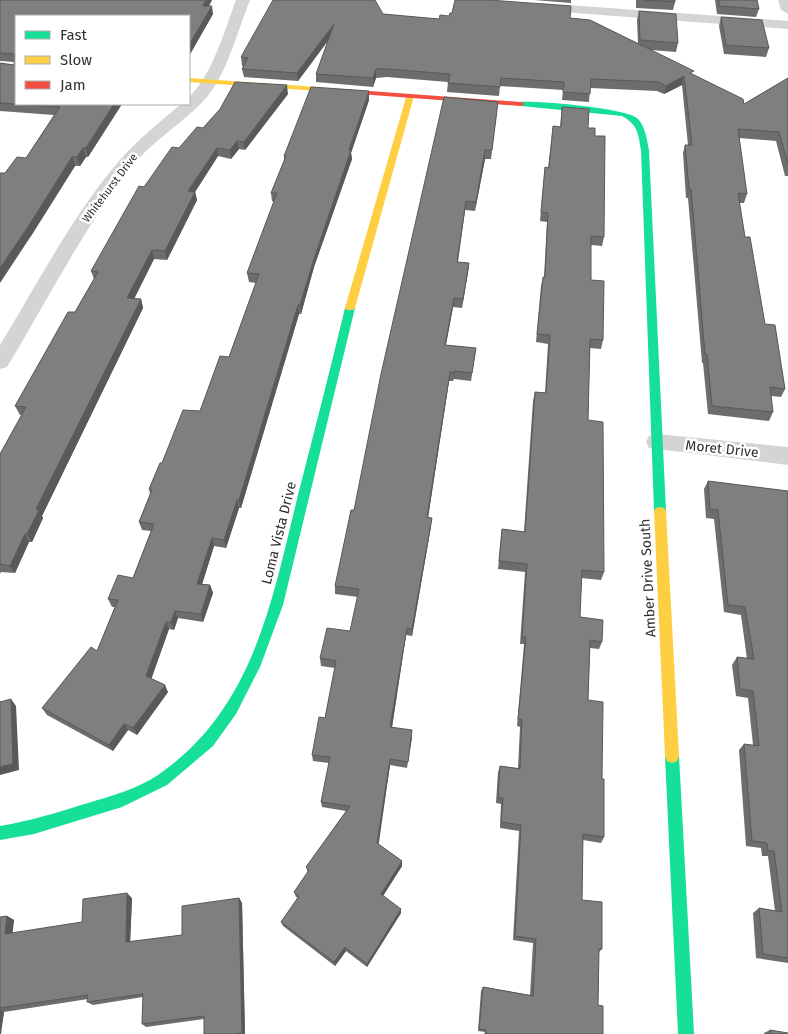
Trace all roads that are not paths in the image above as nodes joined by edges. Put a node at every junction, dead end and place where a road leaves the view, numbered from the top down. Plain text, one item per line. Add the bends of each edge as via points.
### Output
1 (243, 0) edge
2 (785, 0) edge
3 (522, 5) edge
4 (607, 6) edge
5 (788, 10) edge
6 (788, 25) edge
7 (190, 80) edge
8 (209, 82) junction
9 (410, 96) junction
10 (190, 104) edge
11 (188, 105) edge
12 (0, 362) edge
13 (657, 442) junction
14 (788, 456) edge
15 (0, 833) edge
16 (686, 1034) edge

1 - 8 street, Whitehurst Drive
2 - 5 street
3 - 4 street
4 - 6 street
7 - 8 street
8 - 9 street
8 - 10 street, Whitehurst Drive
9 - 13 street, Amber Drive South via 576,108 634,119 642,132 645,150
9 - 15 street, Loma Vista Drive via 350,307 277,606 254,667 231,710 208,741 162,780 122,800 34,827
11 - 12 street, Whitehurst Drive via 124,165 87,217
13 - 14 street, Moret Drive
13 - 16 street, Amber Drive South

